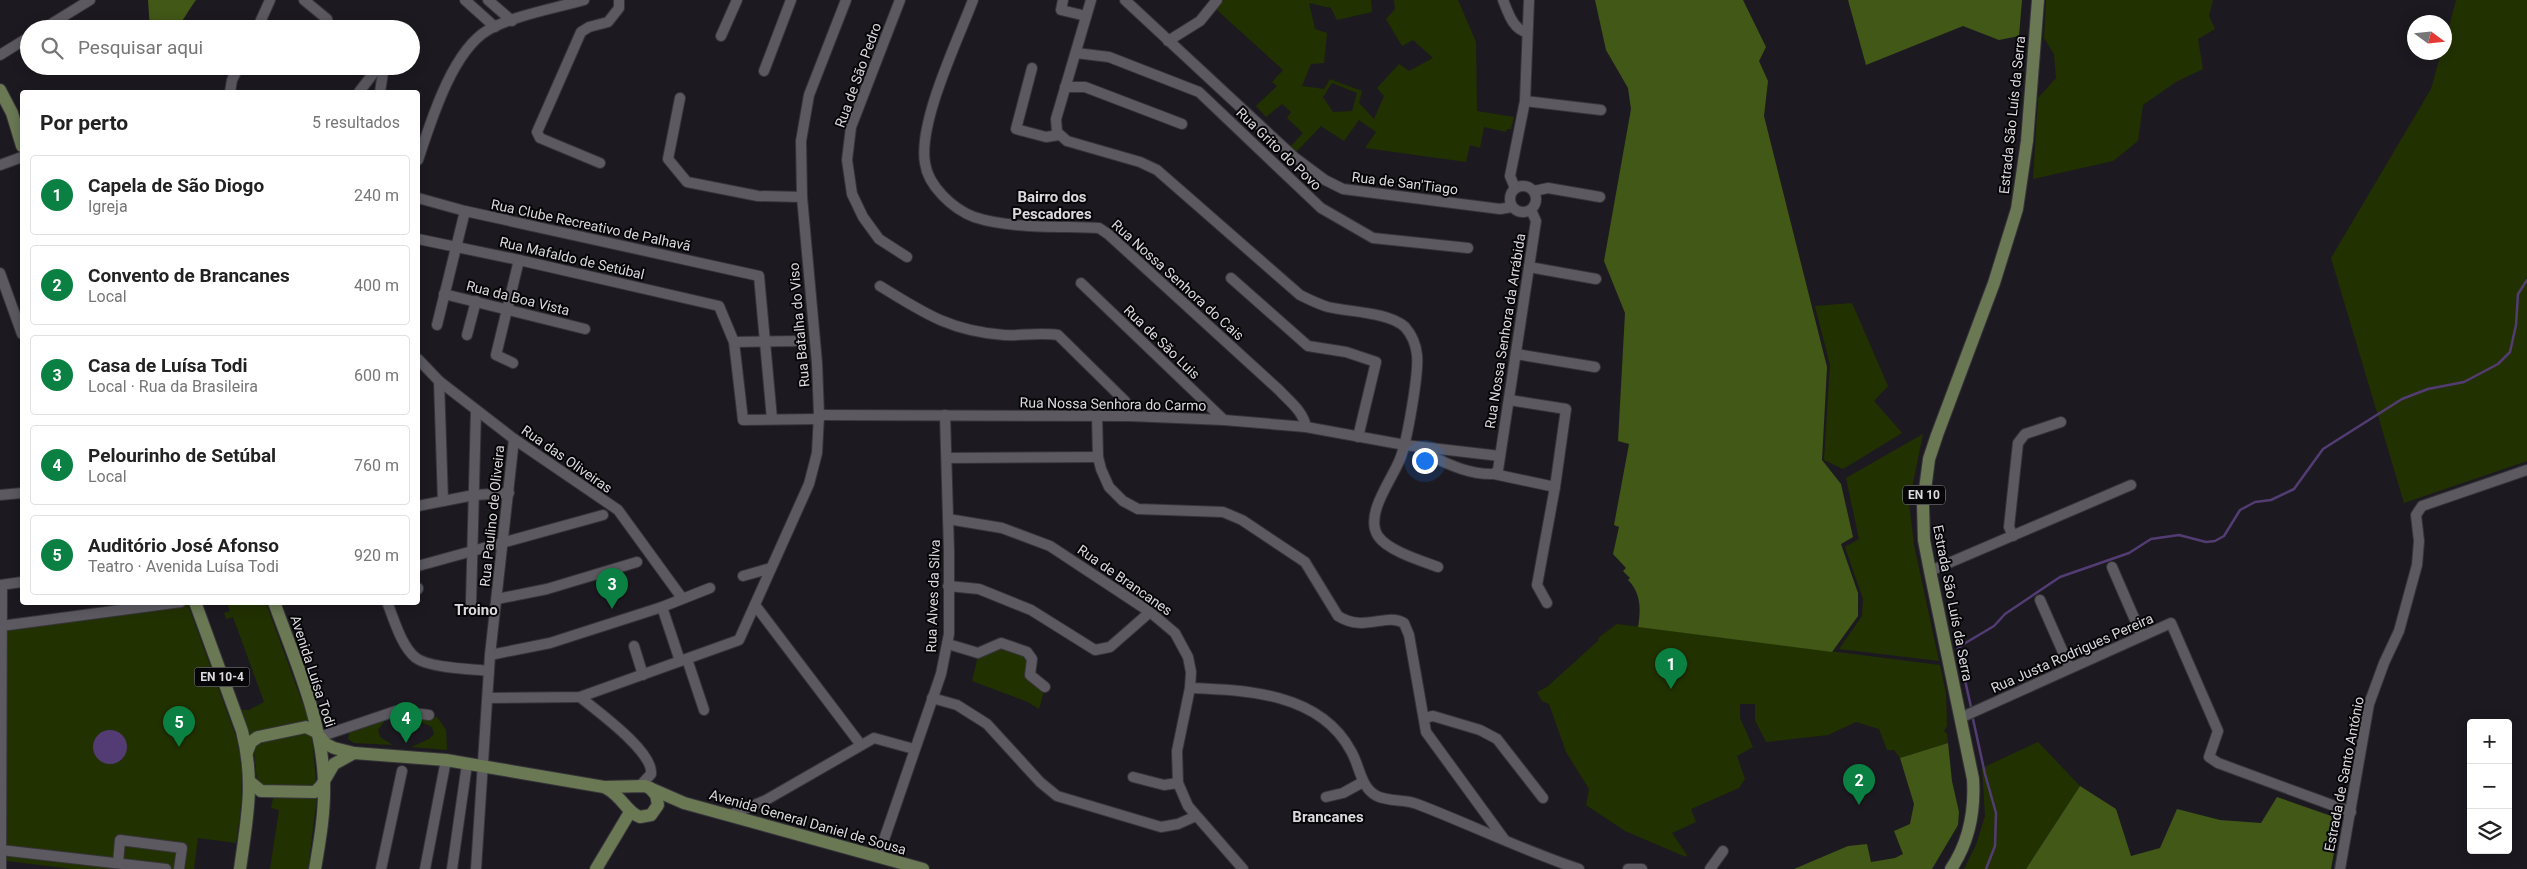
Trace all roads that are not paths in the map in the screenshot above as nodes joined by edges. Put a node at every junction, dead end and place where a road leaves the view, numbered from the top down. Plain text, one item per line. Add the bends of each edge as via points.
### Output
1 (90, 0) edge
2 (270, 0) edge
3 (304, 0) edge
4 (465, 0) edge
5 (488, 0) edge
6 (584, 0) edge
7 (619, 0) edge
8 (737, 0) edge
9 (791, 0) edge
10 (846, 0) edge
11 (900, 0) edge
12 (973, 0) edge
13 (1063, 0) edge
14 (1091, 0) edge
15 (1125, 0) edge
16 (1217, 0) edge
17 (1503, 0) edge
18 (1529, 0) edge
19 (2029, 0) edge
20 (2038, 0) edge
21 (1086, 16) junction
22 (58, 20) edge
23 (261, 20) edge
24 (327, 20) edge
25 (512, 21) junction
26 (495, 27) junction
27 (1527, 32) junction
28 (721, 36) dead end
29 (1168, 41) junction
30 (20, 43) edge
31 (1076, 53) junction
32 (0, 55) edge
33 (1032, 68) dead end
34 (764, 71) dead end
35 (234, 75) edge
36 (372, 75) edge
37 (383, 75) edge
38 (1065, 87) junction
39 (0, 90) edge
40 (230, 90) edge
41 (361, 90) edge
42 (380, 90) edge
43 (680, 98) dead end
44 (1524, 101) junction
45 (1601, 110) dead end
46 (12, 113) junction
47 (1182, 124) dead end
48 (20, 125) edge
49 (1059, 135) junction
50 (20, 139) edge
51 (420, 155) edge
52 (20, 158) edge
53 (600, 163) dead end
54 (0, 165) edge
55 (1515, 188) junction
56 (1534, 191) junction
57 (1600, 197) dead end
58 (802, 198) junction
59 (420, 199) edge
60 (1512, 207) junction
61 (1531, 210) junction
62 (465, 211) junction
63 (420, 240) edge
64 (456, 248) junction
65 (1468, 248) dead end
66 (907, 257) dead end
67 (519, 260) junction
68 (2002, 260) junction
69 (1529, 267) junction
70 (0, 274) edge
71 (1231, 278) dead end
72 (1596, 279) dead end
73 (1081, 283) dead end
74 (880, 286) dead end
75 (444, 294) junction
76 (476, 301) junction
77 (507, 309) junction
78 (437, 325) dead end
79 (20, 329) edge
80 (585, 329) dead end
81 (467, 334) dead end
82 (767, 341) junction
83 (802, 341) dead end
84 (734, 342) junction
85 (1516, 354) junction
86 (420, 361) edge
87 (514, 363) dead end
88 (1595, 367) dead end
89 (439, 381) junction
90 (1509, 400) junction
91 (476, 410) junction
92 (945, 415) junction
93 (1097, 416) junction
94 (1130, 416) junction
95 (819, 417) junction
96 (772, 419) junction
97 (1224, 420) junction
98 (2061, 422) dead end
99 (1306, 427) junction
100 (1358, 437) junction
101 (514, 439) junction
102 (1405, 445) junction
103 (1469, 453) junction
104 (1098, 457) junction
105 (947, 458) junction
106 (1498, 465) junction
107 (1463, 470) junction
108 (2527, 470) edge
109 (2131, 486) dead end
110 (1555, 487) junction
111 (20, 493) edge
112 (509, 494) junction
113 (0, 495) edge
114 (474, 495) junction
115 (443, 501) junction
116 (420, 506) edge
117 (603, 515) dead end
118 (948, 519) junction
119 (2013, 536) junction
120 (503, 543) junction
121 (473, 551) junction
122 (637, 562) dead end
123 (420, 565) edge
124 (1438, 567) dead end
125 (2112, 567) dead end
126 (771, 568) junction
127 (1930, 571) junction
128 (743, 576) dead end
129 (20, 582) edge
130 (1, 585) edge
131 (948, 586) junction
132 (710, 588) dead end
133 (682, 598) junction
134 (497, 599) junction
135 (2040, 600) dead end
136 (471, 603) dead end
137 (1547, 603) dead end
138 (755, 604) junction
139 (158, 605) edge
140 (196, 605) edge
141 (275, 605) edge
142 (388, 605) edge
143 (662, 607) junction
144 (1150, 612) junction
145 (1, 626) edge
146 (2142, 636) junction
147 (948, 644) junction
148 (634, 646) dead end
149 (490, 656) junction
150 (684, 660) junction
151 (2070, 668) junction
152 (489, 671) junction
153 (643, 675) junction
154 (1045, 687) dead end
155 (1190, 688) junction
156 (580, 697) junction
157 (488, 698) junction
158 (932, 698) junction
159 (704, 710) dead end
160 (429, 715) dead end
161 (1424, 718) junction
162 (1960, 718) junction
163 (319, 737) junction
164 (861, 745) junction
165 (914, 749) junction
166 (0, 750) edge
167 (247, 752) junction
168 (354, 753) junction
169 (446, 760) junction
170 (483, 766) junction
171 (402, 771) dead end
172 (466, 772) dead end
173 (1133, 777) dead end
174 (250, 782) junction
175 (324, 782) junction
176 (1363, 782) junction
177 (1178, 783) junction
178 (604, 787) junction
179 (642, 787) junction
180 (1326, 797) dead end
181 (1543, 798) dead end
182 (684, 803) junction
183 (629, 810) junction
184 (2351, 812) junction
185 (651, 815) junction
186 (730, 815) junction
187 (1196, 816) junction
188 (1504, 839) junction
189 (1, 850) junction
190 (1723, 851) dead end
191 (878, 857) junction
192 (118, 863) junction
193 (1, 869) edge
194 (166, 869) edge
195 (179, 869) edge
196 (240, 869) edge
197 (315, 869) edge
198 (381, 869) edge
199 (425, 869) edge
200 (452, 869) edge
201 (476, 869) edge
202 (596, 869) edge
203 (923, 869) edge
204 (1243, 869) edge
205 (1580, 869) edge
206 (1628, 869) edge
207 (1642, 869) edge
208 (1710, 869) edge
209 (1951, 869) edge
210 (2340, 869) edge

1 - 22 street
2 - 23 street
3 - 24 street
4 - 26 street
5 - 25 street
6 - 25 street
7 - 53 street via 620,8 608,22 581,32 537,132 540,138
8 - 28 street
9 - 34 street
10 - 58 street, Rua Batalha do Viso via 809,95 801,140
11 - 66 street, Rua de São Pedro via 851,127 846,160 852,194 863,217 879,239
12 - 99 street, Rua Nossa Senhora do Cais via 931,110 925,137 925,164 934,185 956,208 975,217 1008,223 1099,228 1285,397 1304,418
13 - 21 street via 1061,10
14 - 21 street
15 - 29 street, Rua de San'Tiago
16 - 29 street via 1200,21
17 - 27 street via 1517,28
18 - 27 street
19 - 68 main road, Estrada São Luís da Serra / EN 10 via 2020,165
20 - 68 main road, Estrada São Luís da Serra / EN 10 via 2022,177
21 - 31 street
25 - 26 street
26 - 51 street via 470,43 453,71
27 - 44 street
29 - 60 street, Rua de San'Tiago via 1294,158 1324,180 1344,189 1500,209
30 - 32 street
31 - 38 street
31 - 65 street, Rua Grito do Povo via 1109,57 1199,92 1321,208 1373,238
33 - 49 street via 1016,129 1046,137
35 - 40 street
36 - 41 street
37 - 42 street
38 - 47 street via 1085,87
38 - 49 street via 1055,124
39 - 46 main road
43 - 58 street via 668,159 687,182 758,196
44 - 45 street
44 - 55 street via 1510,176
46 - 48 main road
46 - 50 main road
49 - 102 street via 1067,141 1157,170 1300,295 1318,304 1386,318 1403,326 1414,342 1417,357
52 - 54 street
55 - 56 street via 1525,186
55 - 60 street via 1510,196
56 - 57 street via 1548,188
56 - 61 street via 1536,201
58 - 95 street, Rua Batalha do Viso via 816,340
59 - 62 street, Rua Clube Recreativo de Palhavã
60 - 61 street via 1521,213
61 - 69 street, Rua Nossa Senhora da Arrábida via 1536,221
62 - 64 street
62 - 82 street, Rua Clube Recreativo de Palhavã via 759,276
63 - 64 street, Rua Mafaldo de Setúbal
64 - 67 street, Rua Mafaldo de Setúbal
64 - 75 street
67 - 77 street
67 - 84 street, Rua Mafaldo de Setúbal via 719,306
68 - 127 main road, Estrada São Luís da Serra / EN 10 via 1929,459 1923,523
69 - 72 street
69 - 85 street, Rua Nossa Senhora da Arrábida
70 - 79 street
71 - 100 street via 1308,346 1346,352 1376,362
73 - 97 street, Rua de São Luis
74 - 94 street via 946,324 986,334 1060,336 1125,401
75 - 76 street, Rua da Boa Vista
75 - 78 street
76 - 77 street, Rua da Boa Vista
76 - 81 street
77 - 80 street, Rua da Boa Vista
77 - 87 street via 496,355
82 - 83 street
82 - 84 street
82 - 96 street
84 - 96 street, Rua Nossa Senhora do Carmo via 743,420
85 - 88 street
85 - 90 street, Rua Nossa Senhora da Arrábida
86 - 89 street, Rua das Oliveiras
89 - 91 street, Rua das Oliveiras
89 - 115 street
90 - 106 street, Rua Nossa Senhora da Arrábida
90 - 110 street via 1566,409
91 - 101 street, Rua das Oliveiras
91 - 114 street
92 - 93 street, Rua Nossa Senhora do Carmo
92 - 95 street, Rua Nossa Senhora do Carmo
92 - 105 street, Rua Alves da Silva
93 - 94 street, Rua Nossa Senhora do Carmo
93 - 104 street
94 - 97 street, Rua Nossa Senhora do Carmo
95 - 96 street, Rua Nossa Senhora do Carmo
95 - 126 street, Rua Batalha do Viso via 817,452 809,484
97 - 99 street, Rua Nossa Senhora do Carmo
98 - 119 street via 2025,434 2018,443 2009,527
99 - 100 street, Rua Nossa Senhora do Carmo
100 - 102 street, Rua Nossa Senhora do Carmo
101 - 112 street, Rua Paulino de Oliveira
101 - 133 street, Rua das Oliveiras via 618,510
102 - 103 street
102 - 107 street
102 - 124 street via 1376,506 1374,522 1378,536 1387,545
103 - 106 street
103 - 107 street via 1465,456
104 - 105 street
104 - 161 street via 1109,487 1131,506 1155,511 1233,515 1306,562 1338,616 1361,624 1394,620 1404,623
105 - 118 street, Rua Alves da Silva
106 - 107 street
106 - 110 street via 1509,476
108 - 184 street, Estrada de Santo António via 2453,493 2422,506 2416,516 2418,565 2399,631 2369,704
109 - 119 street
110 - 137 street via 1537,585
111 - 113 street
112 - 114 street
112 - 120 street, Rua Paulino de Oliveira
114 - 115 street
114 - 121 street
115 - 116 street
117 - 120 street
118 - 131 street, Rua Alves da Silva
118 - 144 street, Rua de Brancanes via 1002,528 1050,546
119 - 127 street
120 - 121 street
120 - 134 street, Rua Paulino de Oliveira
121 - 123 street
121 - 136 street
122 - 134 street via 546,589
125 - 146 street
126 - 128 street
126 - 138 street, Rua Batalha do Viso
127 - 162 main road, Estrada São Luís da Serra / EN 10
129 - 130 street
130 - 145 street
131 - 144 street via 979,589 1031,610 1095,650 1110,647
131 - 147 street, Rua Alves da Silva
132 - 133 street
133 - 143 street
134 - 149 street, Rua Paulino de Oliveira
135 - 151 street
138 - 150 street, Rua Batalha do Viso via 739,640
138 - 164 street
139 - 145 street
140 - 167 main road, EN 10-4
141 - 163 main road, Avenida Luísa Todi via 312,707
142 - 152 street via 404,642 416,658 428,663
143 - 149 street via 550,643
143 - 150 street
144 - 155 street, Rua de Brancanes via 1175,633 1183,645 1191,672
145 - 166 street
146 - 151 street, Rua Justa Rodrigues Pereira
146 - 184 street, Rua Justa Rodrigues Pereira via 2171,623 2218,732 2209,757
147 - 154 street via 978,652 1001,643 1024,650 1032,659 1030,676
147 - 158 street, Rua Alves da Silva
148 - 153 street
149 - 152 street, Rua Paulino de Oliveira
150 - 153 street
150 - 159 street
151 - 162 street, Rua Justa Rodrigues Pereira
152 - 157 street, Rua Paulino de Oliveira
153 - 156 street
155 - 176 street via 1266,694 1309,710 1340,734 1352,751
155 - 177 street, Rua de Brancanes via 1177,751
156 - 157 street
156 - 179 street via 621,730 649,762 651,774
157 - 170 street, Rua Paulino de Oliveira
158 - 165 street, Rua Alves da Silva
158 - 187 street via 957,705 987,724 1057,796 1161,827
160 - 163 street via 396,711
161 - 181 street via 1433,716 1490,734 1503,745
161 - 188 street via 1430,739
162 - 209 main road, Estrada São Luís da Serra / EN 10 via 1973,779 1974,804 1965,843
163 - 167 main road via 311,728 302,727 258,737 251,742
163 - 168 main road via 334,748
163 - 175 main road, Avenida Luísa Todi
164 - 165 street via 874,738
164 - 186 street via 766,800
165 - 191 street, Rua Alves da Silva
166 - 189 street
167 - 174 main road, EN 10-4
168 - 169 main road
168 - 175 main road via 334,764
169 - 170 main road
169 - 199 street
170 - 178 main road
170 - 201 street, Rua Paulino de Oliveira
171 - 198 street
172 - 200 street
173 - 177 street via 1164,786
174 - 175 main road via 261,791 310,793
174 - 196 main road, EN 10-4
175 - 197 main road, Avenida Luísa Todi
176 - 180 street
176 - 188 street via 1378,796 1414,803
177 - 187 street, Rua de Brancanes
178 - 179 main road
178 - 183 main road via 617,793
179 - 182 main road, Avenida General Daniel de Sousa
179 - 183 main road via 628,794
179 - 185 main road via 658,800
182 - 185 main road, Avenida General Daniel de Sousa via 668,805
182 - 186 main road, Avenida General Daniel de Sousa
183 - 185 main road via 640,818
183 - 202 main road
184 - 210 street, Estrada de Santo António
186 - 191 main road, Avenida General Daniel de Sousa
187 - 204 street, Rua de Brancanes
188 - 205 street
189 - 192 street
189 - 193 street
190 - 208 street
191 - 203 main road, Avenida General Daniel de Sousa
192 - 194 street
192 - 195 street via 120,840 182,848
206 - 207 street

